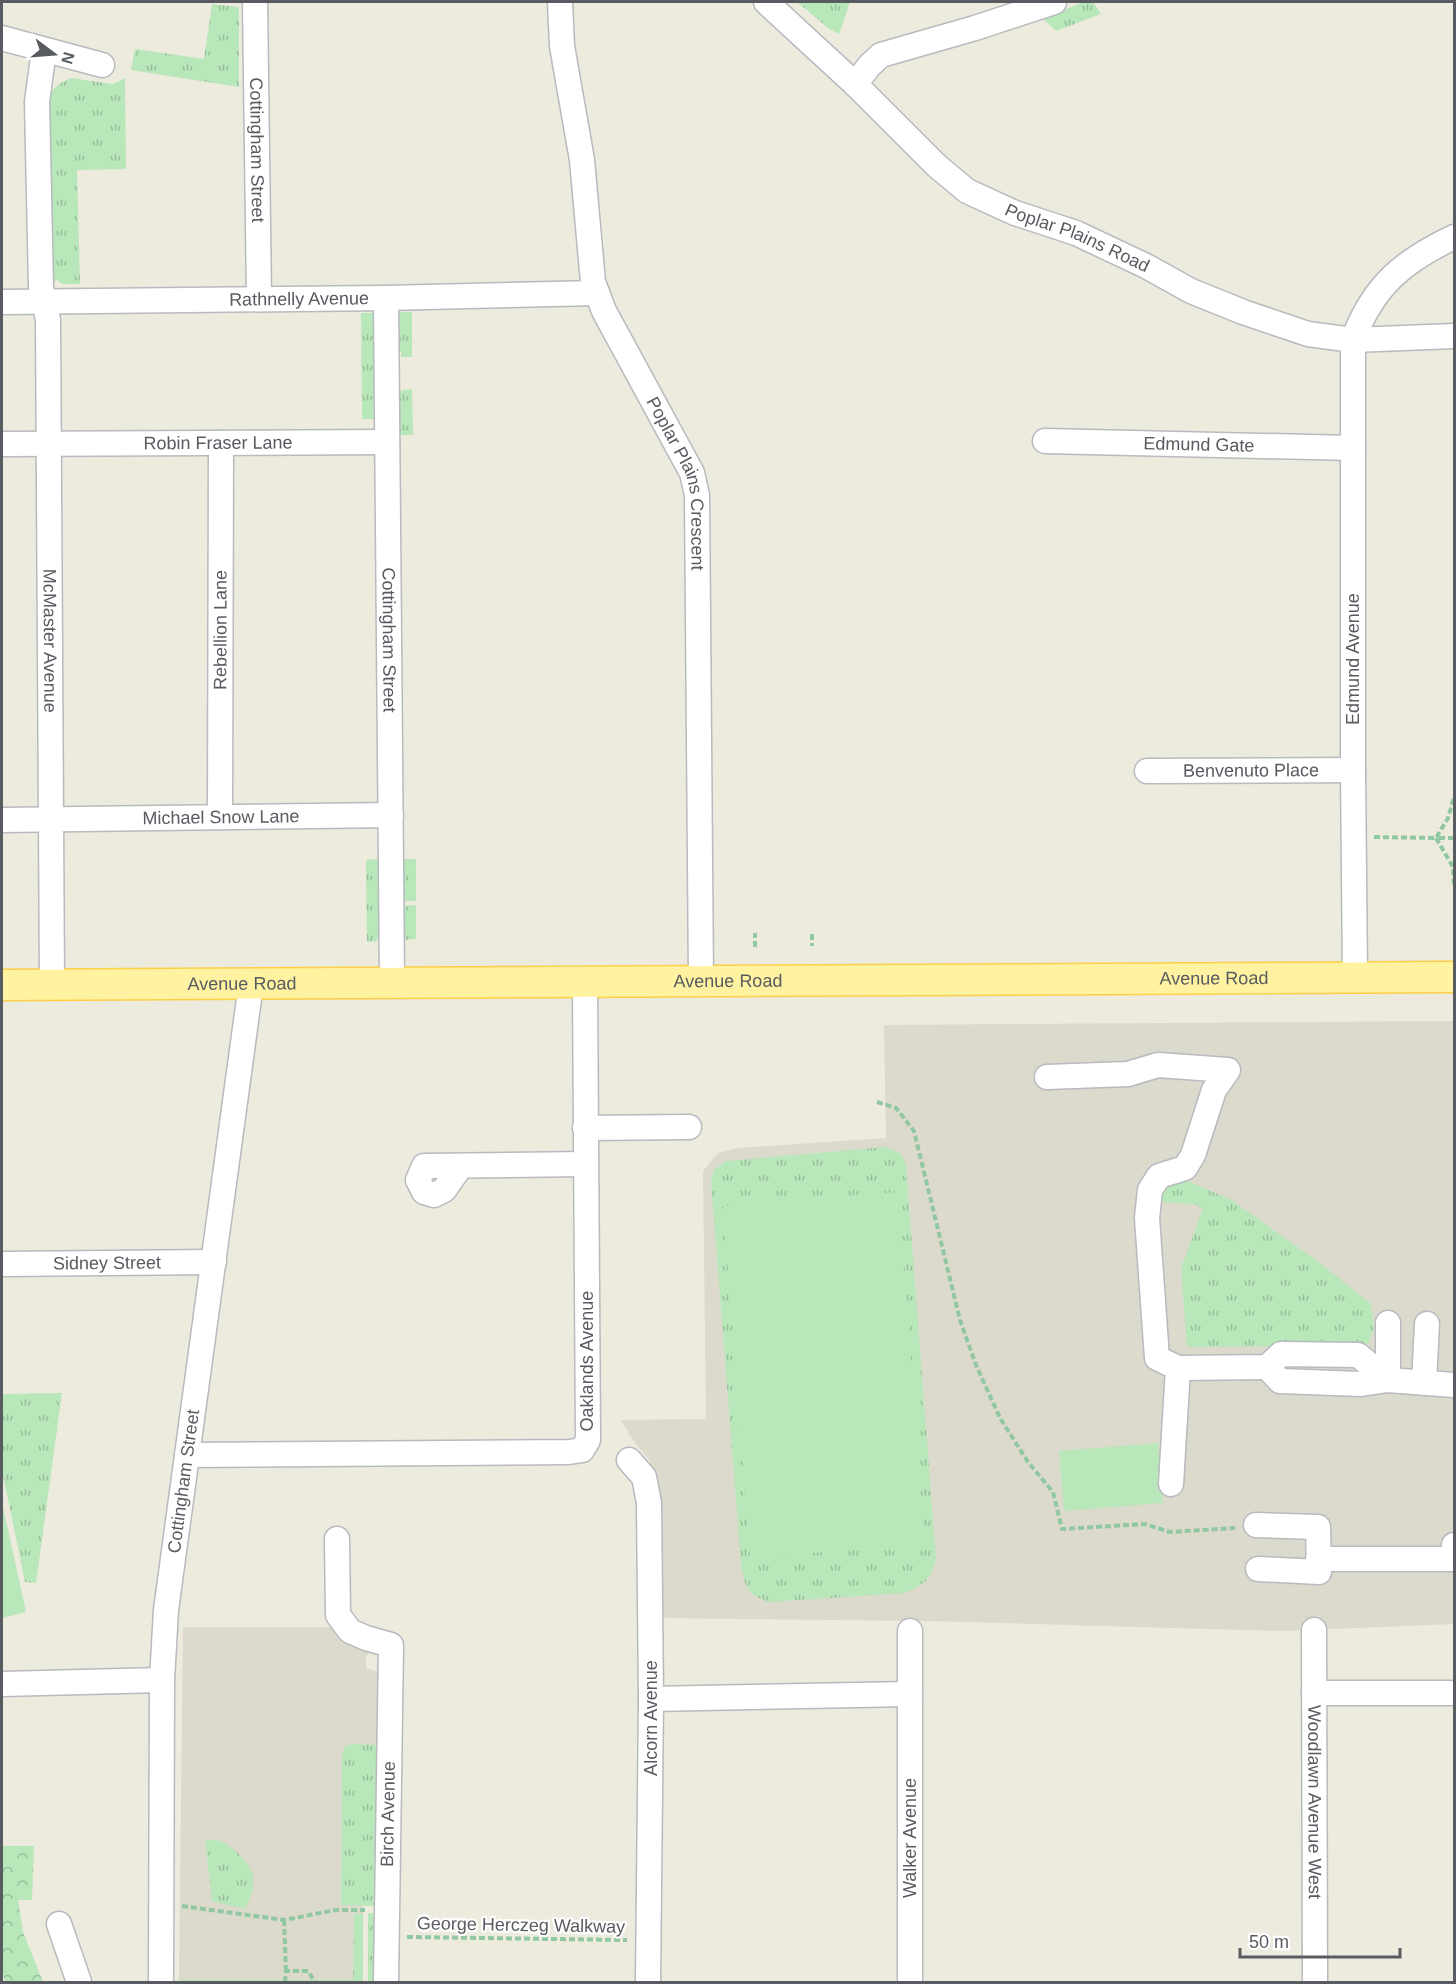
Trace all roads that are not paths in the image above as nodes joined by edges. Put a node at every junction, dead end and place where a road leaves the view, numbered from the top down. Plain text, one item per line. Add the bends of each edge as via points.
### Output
1 (255, 2) edge
2 (560, 2) edge
3 (766, 2) edge
4 (1054, 2) edge
5 (1005, 9) edge
6 (2, 38) edge
7 (44, 50) junction
8 (102, 65) dead end
9 (855, 84) junction
10 (1455, 237) edge
11 (597, 293) junction
12 (386, 298) junction
13 (259, 299) junction
14 (42, 301) junction
15 (2, 302) edge
16 (1455, 336) edge
17 (1353, 340) junction
18 (1045, 441) dead end
19 (387, 442) junction
20 (221, 443) junction
21 (2, 444) edge
22 (49, 444) junction
23 (1353, 448) junction
24 (1353, 770) junction
25 (1147, 771) dead end
26 (391, 815) junction
27 (220, 816) junction
28 (52, 818) junction
29 (2, 820) edge
30 (1455, 977) edge
31 (1355, 978) junction
32 (392, 981) junction
33 (701, 982) junction
34 (585, 983) junction
35 (52, 984) junction
36 (251, 984) junction
37 (2, 985) edge
38 (1047, 1077) dead end
39 (689, 1127) dead end
40 (585, 1128) junction
41 (585, 1164) junction
42 (461, 1166) dead end
43 (214, 1262) junction
44 (2, 1264) edge
45 (1388, 1323) dead end
46 (1427, 1324) dead end
47 (1178, 1368) junction
48 (1388, 1380) junction
49 (1424, 1383) junction
50 (1455, 1385) edge
51 (186, 1455) junction
52 (628, 1461) dead end
53 (1171, 1484) dead end
54 (1256, 1525) road end
55 (338, 1539) dead end
56 (1455, 1545) edge
57 (1318, 1559) junction
58 (1258, 1569) dead end
59 (1314, 1629) dead end
60 (910, 1631) dead end
61 (162, 1680) junction
62 (2, 1684) edge
63 (1314, 1693) junction
64 (1455, 1693) edge
65 (910, 1694) junction
66 (651, 1699) junction
67 (59, 1924) dead end
68 (79, 1983) edge
69 (161, 1983) edge
70 (386, 1983) edge
71 (648, 1983) edge
72 (910, 1983) edge
73 (1315, 1983) edge

1 - 13 street, Cottingham Street
2 - 11 street, Poplar Plains Crescent via 562,46 582,160 591,267
3 - 9 street, Poplar Plains Road
4 - 5 street
5 - 9 street via 881,55
6 - 7 street
7 - 8 street
7 - 14 street, McMaster Avenue via 37,102
9 - 17 street, Poplar Plains Road via 967,191 1076,234 1243,312 1308,334
10 - 17 street via 1428,249 1388,281 1364,314
11 - 12 street, Rathnelly Avenue
11 - 33 street, Poplar Plains Crescent via 692,473 697,495
12 - 13 street, Rathnelly Avenue
12 - 19 street, Cottingham Street
13 - 14 street, Rathnelly Avenue
14 - 15 street, Rathnelly Avenue
14 - 22 street, McMaster Avenue via 48,320
16 - 17 street, Poplar Plains Road
17 - 23 street, Edmund Avenue
18 - 23 street, Edmund Gate
19 - 20 street, Robin Fraser Lane
19 - 26 street, Cottingham Street
20 - 22 street, Robin Fraser Lane
20 - 27 street, Rebellion Lane
21 - 22 street, Robin Fraser Lane
22 - 28 street, McMaster Avenue
23 - 24 street, Edmund Avenue
24 - 25 street, Benvenuto Place
24 - 31 street, Edmund Avenue
26 - 27 street, Michael Snow Lane
26 - 32 street, Cottingham Street
27 - 28 street, Michael Snow Lane
28 - 29 street, Michael Snow Lane
28 - 35 street, McMaster Avenue
30 - 31 main road, Avenue Road
31 - 33 main road, Avenue Road
32 - 34 main road, Avenue Road
32 - 36 main road, Avenue Road
33 - 34 main road, Avenue Road
34 - 40 street, Oaklands Avenue
35 - 36 main road, Avenue Road
35 - 37 main road, Avenue Road
36 - 43 street, Cottingham Street
38 - 47 street via 1128,1074 1158,1065 1228,1070 1214,1090 1185,1168 1158,1176 1150,1190 1147,1218 1157,1358
39 - 40 street
40 - 41 street, Oaklands Avenue
41 - 42 street
41 - 51 street, Oaklands Avenue via 588,1440 582,1450
43 - 44 street, Sidney Street
43 - 51 street, Cottingham Street
45 - 48 street
46 - 49 street
47 - 48 street via 1267,1367 1280,1381 1361,1384
47 - 53 street
48 - 49 street
49 - 50 street
51 - 61 street, Cottingham Street via 166,1610
52 - 66 street, Alcorn Avenue via 644,1478 649,1503
54 - 57 street via 1318,1527
55 - 70 street, Birch Avenue via 338,1615 350,1631 392,1645
56 - 57 street via 1453,1559
57 - 58 street via 1319,1572
59 - 63 street, Woodlawn Avenue West
60 - 65 street, Walker Avenue
61 - 62 street
61 - 69 street, Cottingham Street
63 - 64 street, Woodlawn Avenue West
63 - 73 street, Woodlawn Avenue West
65 - 66 street
65 - 72 street, Walker Avenue
66 - 71 street, Alcorn Avenue
67 - 68 street

